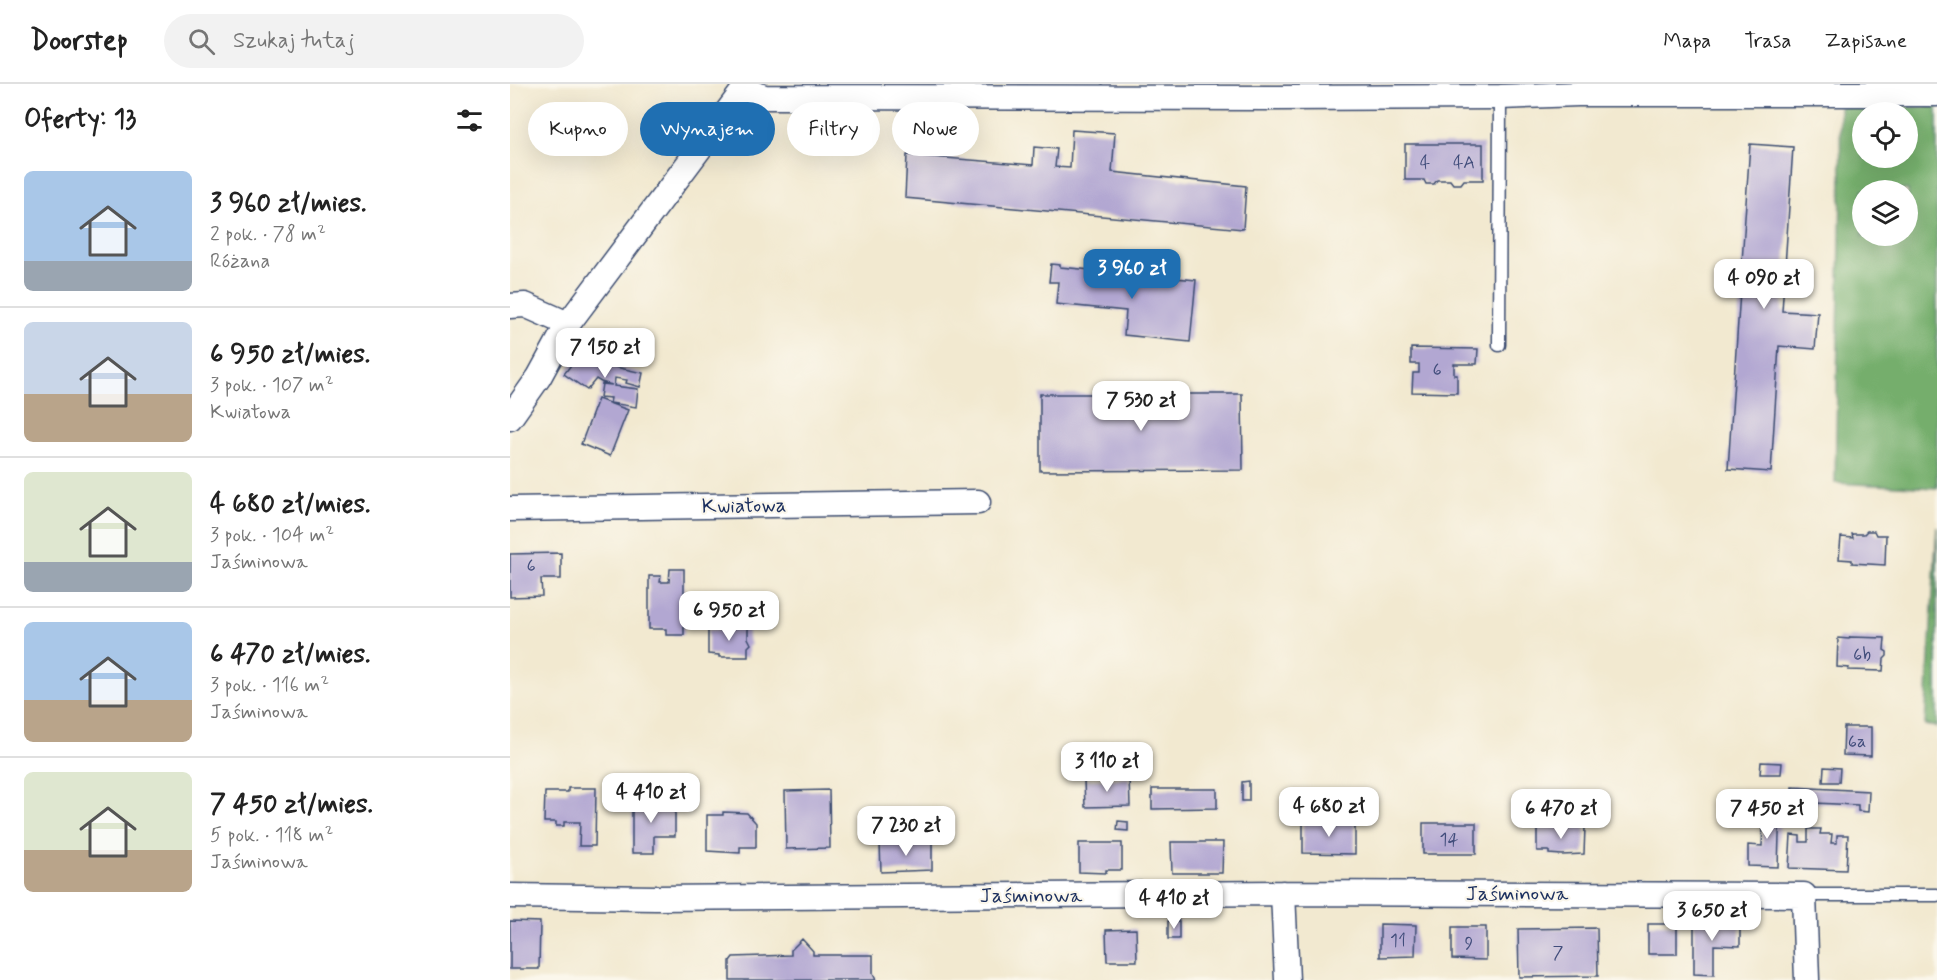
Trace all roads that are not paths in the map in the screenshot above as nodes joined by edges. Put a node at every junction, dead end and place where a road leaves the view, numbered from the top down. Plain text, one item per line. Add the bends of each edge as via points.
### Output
1 (746, 87) edge
2 (1937, 94) edge
3 (1500, 98) junction
4 (510, 306) edge
5 (568, 324) junction
6 (1499, 345) dead end
7 (510, 418) edge
8 (978, 502) dead end
9 (510, 509) edge
10 (1283, 893) junction
11 (1804, 895) junction
12 (1937, 895) edge
13 (510, 896) edge
14 (1287, 980) edge
15 (1807, 980) edge

1 - 3 street via 764,97
1 - 5 street
2 - 3 street via 1578,94
3 - 6 lane
4 - 5 street via 525,305
5 - 7 street via 539,377
8 - 9 street, Kwiatowa
10 - 11 street, Jaśminowa
10 - 13 street, Jaśminowa
10 - 14 street
11 - 12 lane, Jaśminowa
11 - 15 street

